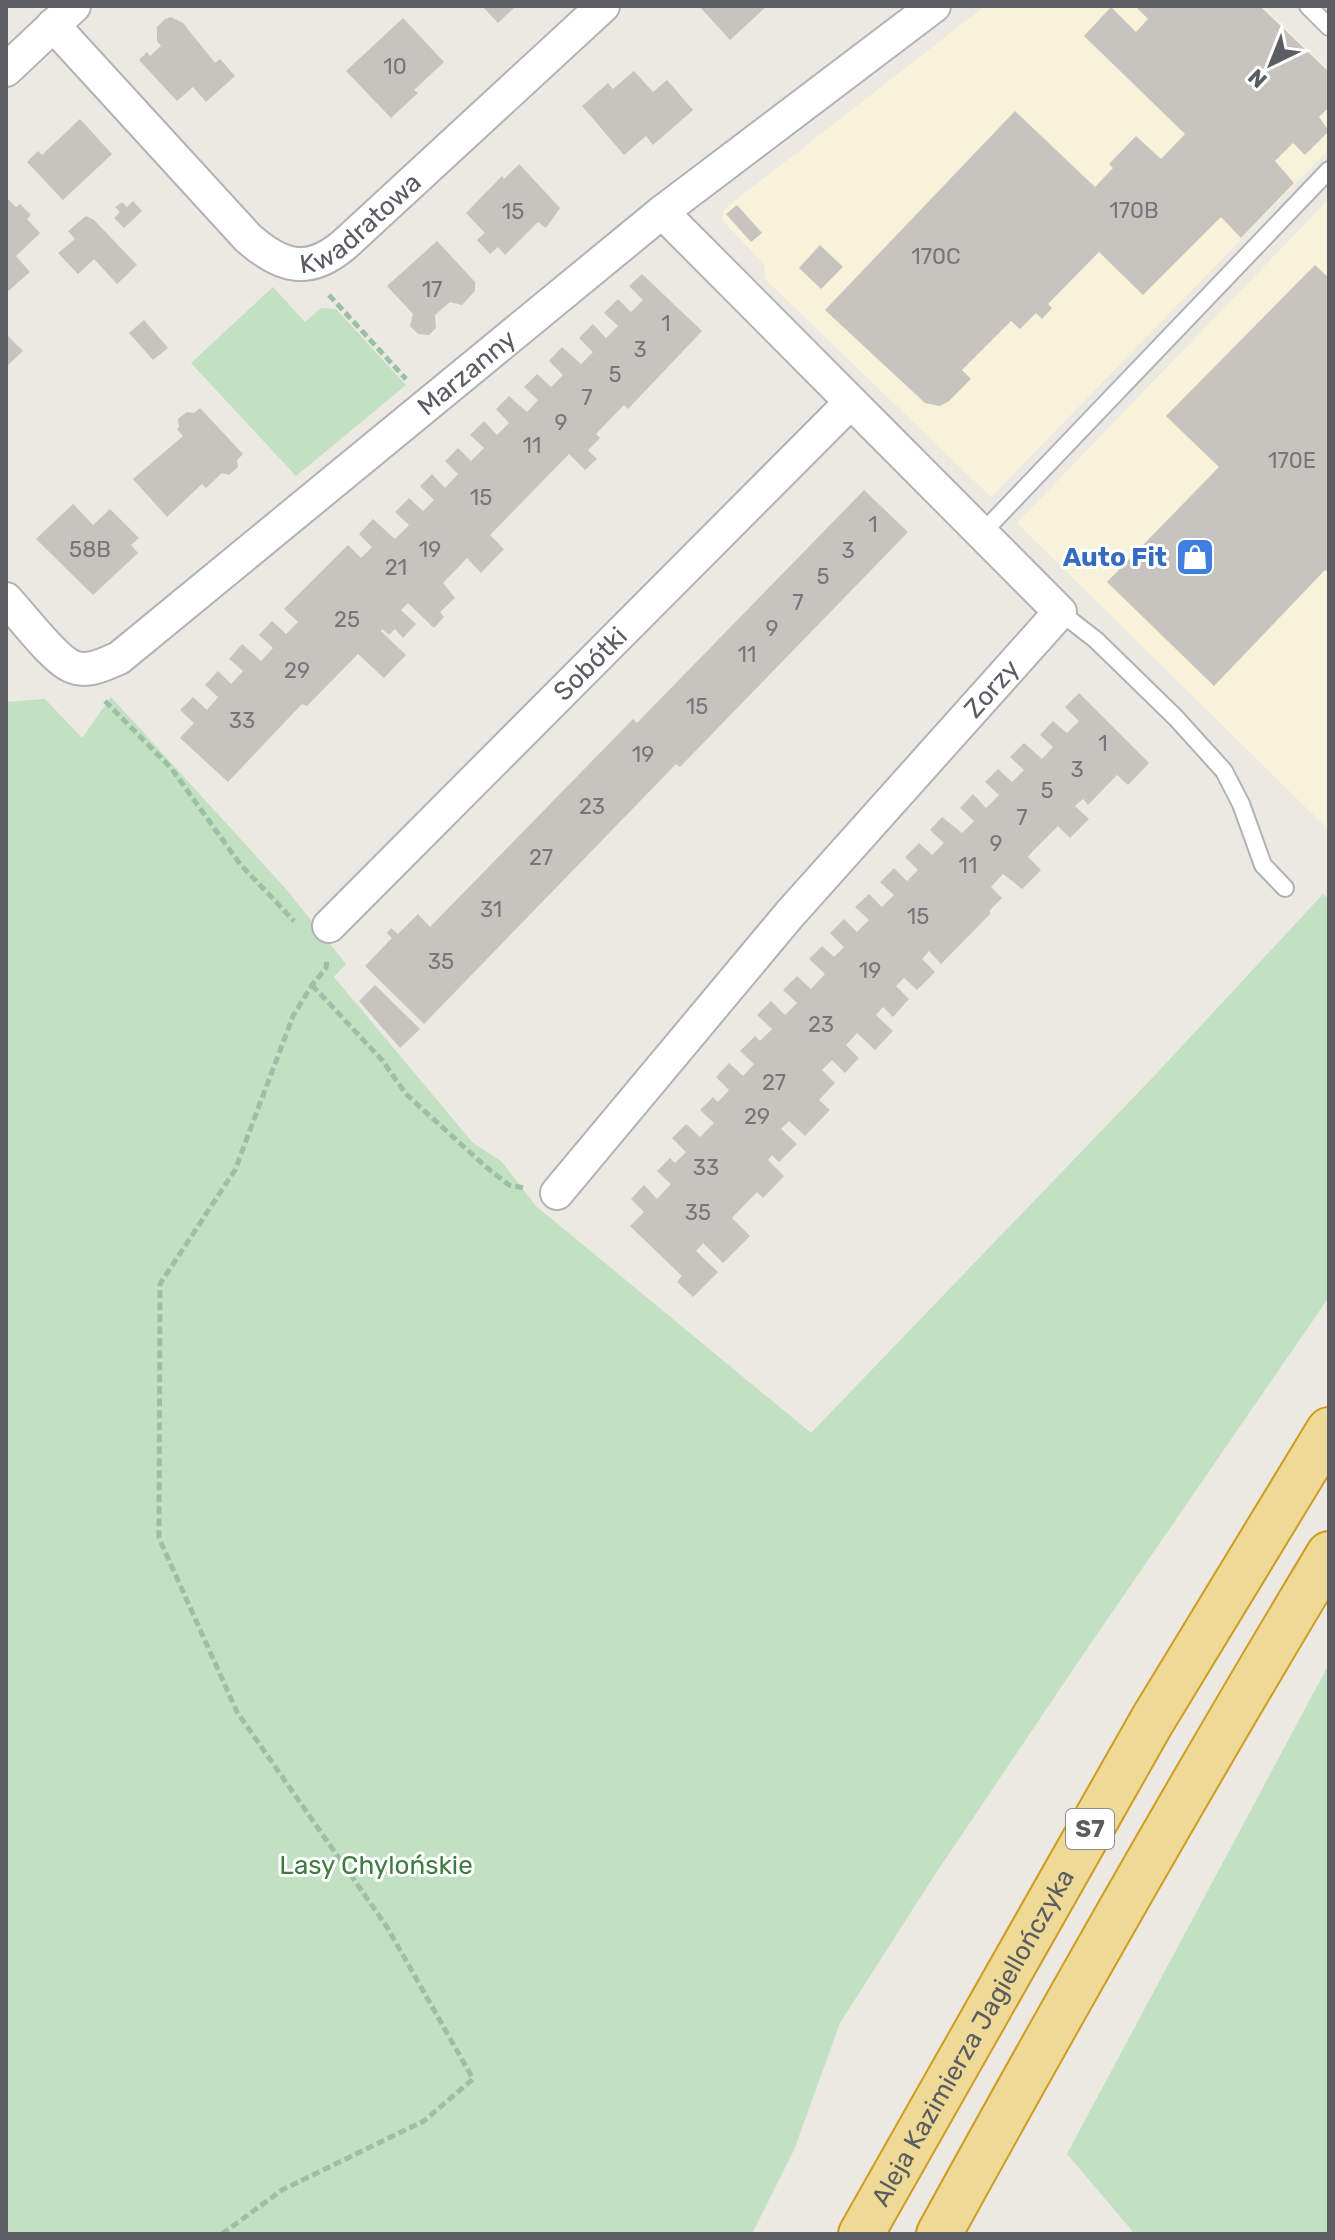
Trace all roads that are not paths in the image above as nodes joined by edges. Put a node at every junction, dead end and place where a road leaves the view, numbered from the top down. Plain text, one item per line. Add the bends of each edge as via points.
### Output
1 (603, 6) edge
2 (934, 6) edge
3 (1308, 6) edge
4 (63, 16) edge
5 (1329, 27) edge
6 (6, 70) edge
7 (1329, 170) edge
8 (662, 212) junction
9 (851, 402) junction
10 (982, 533) junction
11 (6, 599) edge
12 (1060, 612) junction
13 (1285, 888) dead end
14 (329, 926) road end
15 (557, 1193) road end
16 (1329, 1430) edge
17 (1329, 1554) edge
18 (861, 2234) edge
19 (939, 2234) edge

1 - 4 street, Kwadratowa via 332,256 314,264 279,260 248,238
2 - 8 street, Marzanny
3 - 5 lane
4 - 6 street
7 - 10 lane
8 - 9 street
8 - 11 street, Marzanny via 119,658 88,669 71,666
9 - 10 street
9 - 14 street, Sobótki
10 - 12 street
12 - 13 lane via 1096,640 1224,771 1263,865
12 - 15 street, Zorzy via 789,915
16 - 18 highway, Aleja Kazimierza Jagiellończyka / S7 via 1152,1721
17 - 19 highway, S7 via 1210,1752

